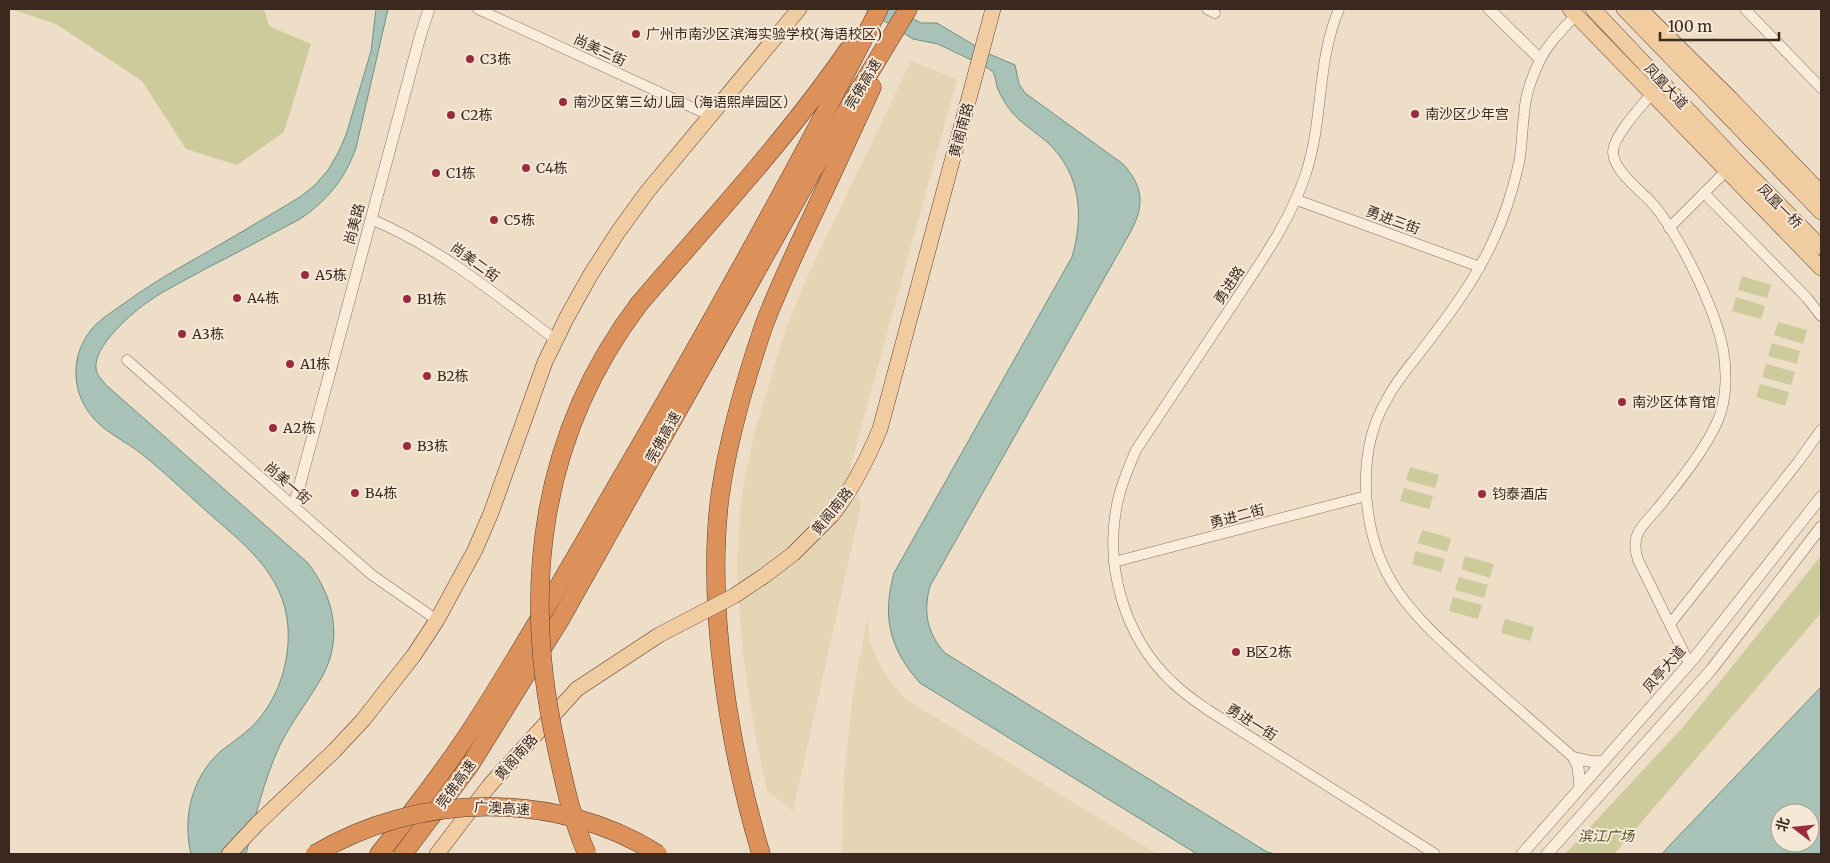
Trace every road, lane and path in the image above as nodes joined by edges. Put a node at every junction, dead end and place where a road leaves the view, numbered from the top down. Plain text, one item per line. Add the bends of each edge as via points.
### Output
1 (429, 9) edge
2 (478, 9) edge
3 (799, 9) edge
4 (878, 9) edge
5 (1339, 9) edge
6 (1489, 9) edge
7 (1594, 9) edge
8 (1624, 9) edge
9 (1640, 9) edge
10 (1745, 9) edge
11 (906, 12) edge
12 (1573, 12) edge
13 (991, 16) edge
14 (1540, 59) junction
15 (1821, 88) edge
16 (1652, 93) junction
17 (824, 99) junction
18 (711, 116) junction
19 (850, 119) junction
20 (1754, 144) joint
21 (1733, 167) junction
22 (1821, 192) edge
23 (1704, 193) junction
24 (1297, 200) junction
25 (1821, 212) edge
26 (371, 219) junction
27 (1669, 228) junction
28 (1821, 247) edge
29 (1480, 267) junction
30 (1821, 268) edge
31 (1821, 316) edge
32 (556, 340) junction
33 (127, 360) dead end
34 (1821, 430) edge
35 (1366, 496) junction
36 (1821, 497) edge
37 (294, 506) junction
38 (1821, 527) edge
39 (1114, 562) junction
40 (437, 620) junction
41 (1670, 624) junction
42 (1689, 663) junction
43 (1574, 758) junction
44 (1603, 761) junction
45 (1580, 787) junction
46 (229, 854) edge
47 (315, 854) edge
48 (379, 854) edge
49 (403, 854) edge
50 (436, 854) edge
51 (587, 854) edge
52 (658, 854) edge
53 (761, 854) edge
54 (1435, 854) edge
55 (1522, 854) edge
56 (1547, 854) edge

1 - 26 street, 尚美路
2 - 18 street, 尚美三街
3 - 18 main road
4 - 17 highway
5 - 24 street, 勇进路 via 1325,55 1313,148
6 - 14 street
7 - 21 main road, 凤凰大道
8 - 20 main road, 凤凰大道
9 - 22 main road
10 - 15 street
11 - 19 highway
12 - 14 street
12 - 16 main road
13 - 50 main road, 黄阁南路, bridge via 880,430 856,481 832,515 793,554 757,582 659,635 577,689 490,786
14 - 29 street via 1527,94 1519,163 1512,190
16 - 21 main road
16 - 27 street via 1615,141 1613,152 1618,166 1653,204
17 - 48 highway, 莞佛高速, bridge via 679,380 545,609 467,736
17 - 51 highway, bridge via 620,329 584,394 552,485 540,565 542,659 548,711 571,809
18 - 32 main road via 659,176 618,232 591,274
19 - 49 highway, 莞佛高速, bridge via 560,620 470,765
19 - 53 highway via 765,323 733,429 720,496 716,568 722,659 735,742
20 - 25 main road, 凤凰一桥
21 - 23 street
21 - 28 main road, 凤凰一桥
21 - 30 main road
23 - 27 street
23 - 31 street
24 - 29 street, 勇进三街
24 - 39 street, 勇进路 via 1276,240 1136,450 1118,501
26 - 32 street, 尚美二街 via 450,260
26 - 37 street, 尚美路
27 - 41 street via 1706,299 1723,349 1725,375 1724,403 1715,426 1639,532 1635,545 1638,560
29 - 35 street via 1385,401 1367,457
32 - 40 main road via 545,362 491,513 457,586
33 - 37 street, 尚美一街
34 - 41 street
35 - 39 street, 勇进二街
35 - 43 street via 1378,552 1404,602 1430,630
36 - 42 street, 凤亭大道
37 - 40 street, 尚美一街 via 372,575
38 - 56 street via 1711,670
39 - 54 street, 勇进一街 via 1122,601 1141,644 1188,697
40 - 46 main road via 414,655 362,720
41 - 42 street
42 - 44 street, 凤亭大道
43 - 44 street
43 - 45 street
44 - 45 street, 凤亭大道
45 - 55 street, 凤亭大道
47 - 52 highway, 广澳高速, bridge via 385,823 464,807 497,806 540,811 587,822 609,829

